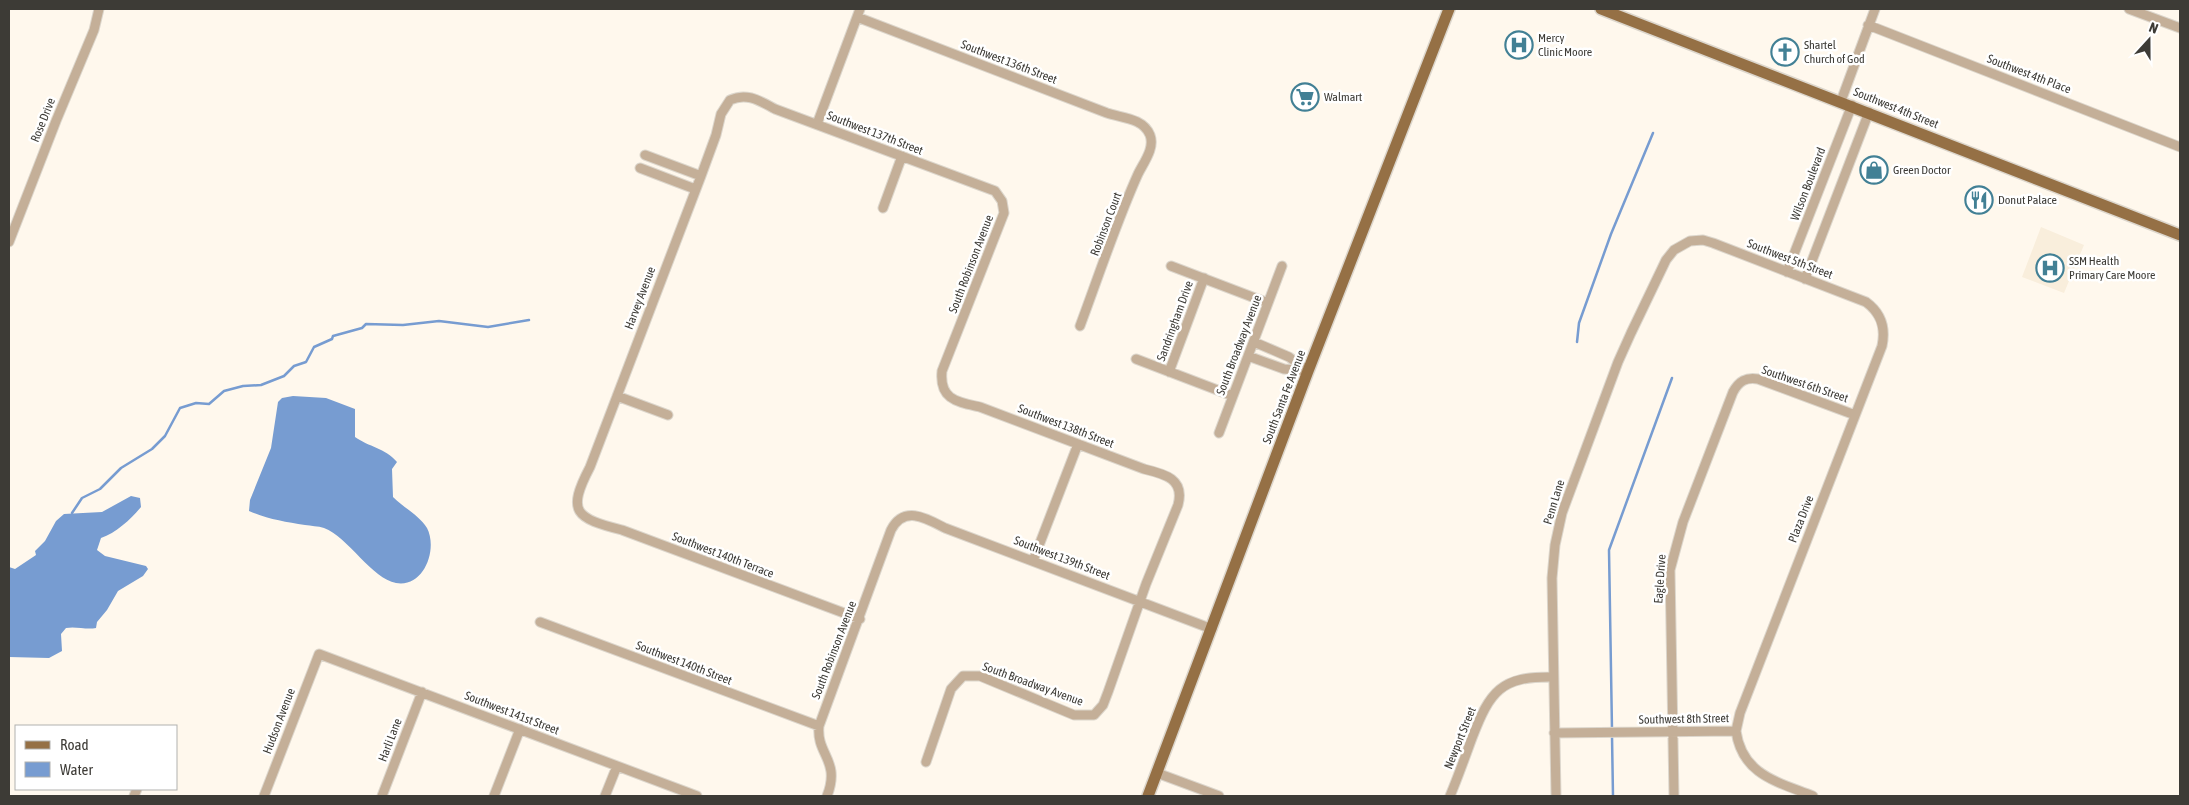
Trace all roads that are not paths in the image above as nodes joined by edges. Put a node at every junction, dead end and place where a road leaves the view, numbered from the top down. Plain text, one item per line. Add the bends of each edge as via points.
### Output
1 (99, 9) edge
2 (1449, 9) edge
3 (1601, 9) edge
4 (1875, 9) edge
5 (2129, 9) edge
6 (859, 13) edge
7 (1868, 25) junction
8 (2180, 28) edge
9 (734, 98) joint
10 (1846, 103) junction
11 (1869, 112) junction
12 (817, 124) junction
13 (1149, 132) joint
14 (2180, 146) edge
15 (645, 155) dead end
16 (902, 156) junction
17 (663, 162) junction
18 (640, 168) dead end
19 (658, 175) junction
20 (701, 176) junction
21 (696, 189) junction
22 (1002, 201) joint
23 (883, 208) dead end
24 (2180, 235) edge
25 (9, 242) edge
26 (1686, 243) joint
27 (1171, 266) dead end
28 (1282, 266) dead end
29 (1787, 272) junction
30 (1204, 278) junction
31 (1806, 279) junction
32 (1268, 303) junction
33 (1879, 316) joint
34 (1080, 326) dead end
35 (1254, 342) junction
36 (1248, 356) junction
37 (1136, 359) dead end
38 (1308, 371) junction
39 (1169, 372) junction
40 (1746, 379) joint
41 (945, 391) joint
42 (616, 396) junction
43 (1233, 396) junction
44 (668, 415) dead end
45 (1855, 415) junction
46 (1219, 433) dead end
47 (1078, 444) junction
48 (1178, 487) joint
49 (580, 510) joint
50 (903, 516) joint
51 (1033, 561) junction
52 (1140, 602) junction
53 (860, 619) junction
54 (540, 622) dead end
55 (1212, 628) junction
56 (319, 654) joint
57 (1553, 677) junction
58 (422, 692) junction
59 (819, 726) junction
60 (520, 729) junction
61 (1736, 730) junction
62 (1672, 731) junction
63 (1554, 733) junction
64 (926, 762) dead end
65 (617, 766) junction
66 (1157, 772) junction
67 (264, 796) edge
68 (382, 796) edge
69 (494, 796) edge
70 (605, 796) edge
71 (696, 796) edge
72 (827, 796) edge
73 (1148, 796) edge
74 (1219, 796) edge
75 (1450, 796) edge
76 (1556, 796) edge
77 (1674, 796) edge
78 (1810, 796) edge

1 - 25 street, Rose Drive via 94,30
2 - 38 main road, South Santa Fe Avenue
3 - 10 main road, Southwest 4th Street
4 - 7 street, Wilson Boulevard
5 - 8 street
6 - 12 street
6 - 13 street, Southwest 136th Street via 1107,113 1137,121
7 - 10 street, Wilson Boulevard
7 - 14 street, Southwest 4th Place
9 - 12 street, Southwest 137th Street via 748,96
9 - 20 street, Harvey Avenue via 721,114
10 - 11 main road, Southwest 4th Street
10 - 29 street, Wilson Boulevard
11 - 24 main road, Southwest 4th Street
11 - 31 street
12 - 16 street, Southwest 137th Street
13 - 34 street, Robinson Court via 1151,148
15 - 17 street
16 - 22 street, Southwest 137th Street via 987,186
16 - 23 street
17 - 19 street
17 - 20 street
18 - 19 street
19 - 21 street
20 - 21 street, Harvey Avenue
21 - 42 street, Harvey Avenue
22 - 41 street, South Robinson Avenue via 1002,221 942,371
26 - 29 street, Southwest 5th Street via 1697,240 1713,243
26 - 57 street, Penn Lane via 1666,260 1627,341 1562,513 1552,566
27 - 30 street
28 - 32 street, South Broadway Avenue
29 - 31 street, Southwest 5th Street
30 - 32 street
30 - 39 street, Sandringham Drive
31 - 33 street, Southwest 5th Street via 1866,302
32 - 35 street, South Broadway Avenue
33 - 45 street, Plaza Drive via 1883,329 1882,346
35 - 36 street, South Broadway Avenue
35 - 38 street via 1290,357
36 - 38 street via 1284,369
36 - 43 street, South Broadway Avenue
37 - 39 street
38 - 55 main road, South Santa Fe Avenue
39 - 43 street
40 - 45 street, Southwest 6th Street via 1765,381
40 - 62 street, Eagle Drive via 1733,392 1672,559
41 - 47 street, Southwest 138th Street via 959,402
42 - 44 street
42 - 49 street, Harvey Avenue via 579,488 576,501
43 - 46 street, South Broadway Avenue
45 - 61 street, Plaza Drive
47 - 48 street, Southwest 138th Street via 1169,476
47 - 51 street
48 - 52 street, South Broadway Avenue via 1178,505
49 - 53 street, Southwest 140th Terrace via 594,523 622,530
50 - 51 street, Southwest 139th Street via 922,516
50 - 53 street, South Robinson Avenue via 890,530
51 - 52 street, Southwest 139th Street
52 - 55 street, Southwest 139th Street
52 - 64 street, South Broadway Avenue via 1103,705 1094,715 1074,715 980,676 963,676 951,689
53 - 59 street, South Robinson Avenue
54 - 59 street, Southwest 140th Street
55 - 66 main road, South Santa Fe Avenue
56 - 58 street, Southwest 141st Street
56 - 67 street, Hudson Avenue
57 - 63 street, Penn Lane
57 - 75 street, Newport Street via 1527,677 1494,694 1483,710
58 - 60 street, Southwest 141st Street
58 - 68 street, Harli Lane
59 - 72 street via 820,742 831,767
60 - 65 street, Southwest 141st Street
60 - 69 street
61 - 62 street, Southwest 8th Street
61 - 78 street, Southwest 8th Street via 1740,747 1754,768 1770,780
62 - 63 street, Southwest 8th Street
62 - 77 street, Eagle Drive
63 - 76 street, Penn Lane
65 - 70 street
65 - 71 street, Southwest 141st Street
66 - 73 main road, South Santa Fe Avenue
66 - 74 street

